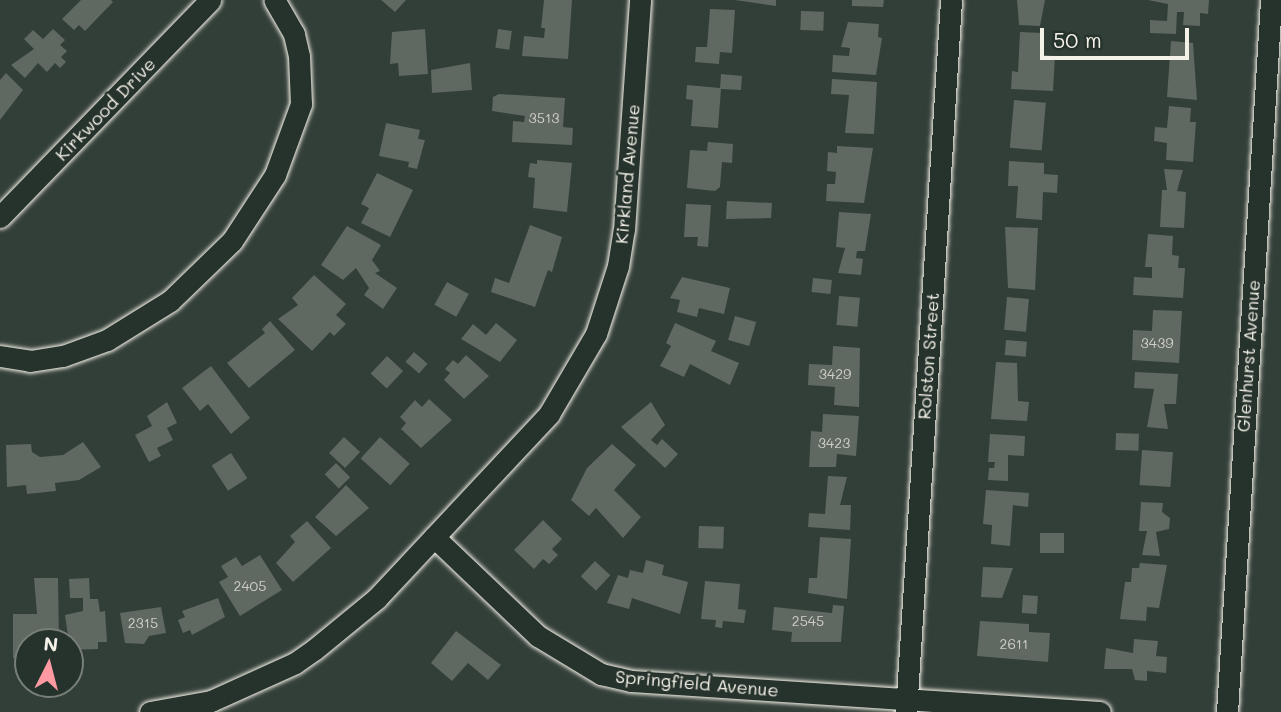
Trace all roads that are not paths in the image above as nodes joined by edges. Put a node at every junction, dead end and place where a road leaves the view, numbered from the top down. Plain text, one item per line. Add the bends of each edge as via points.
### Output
1 (210, 0) edge
2 (274, 0) edge
3 (640, 0) edge
4 (951, 0) edge
5 (1271, 0) edge
6 (0, 217) edge
7 (0, 356) edge
8 (434, 537) junction
9 (906, 706) edge
10 (149, 712) edge
11 (1100, 712) edge
12 (1227, 712) edge

1 - 6 street, Kirkwood Drive
2 - 7 street via 296,45 301,104 275,175 232,241 170,301 107,340 63,356 30,361
3 - 8 street, Kirkland Avenue via 624,230 596,334 550,414
4 - 9 street, Rolston Street
5 - 12 street, Glenhurst Avenue
8 - 9 street, Springfield Avenue via 538,636 601,674 631,681
8 - 10 street via 377,598 295,663 211,701
9 - 11 street, Springfield Avenue

